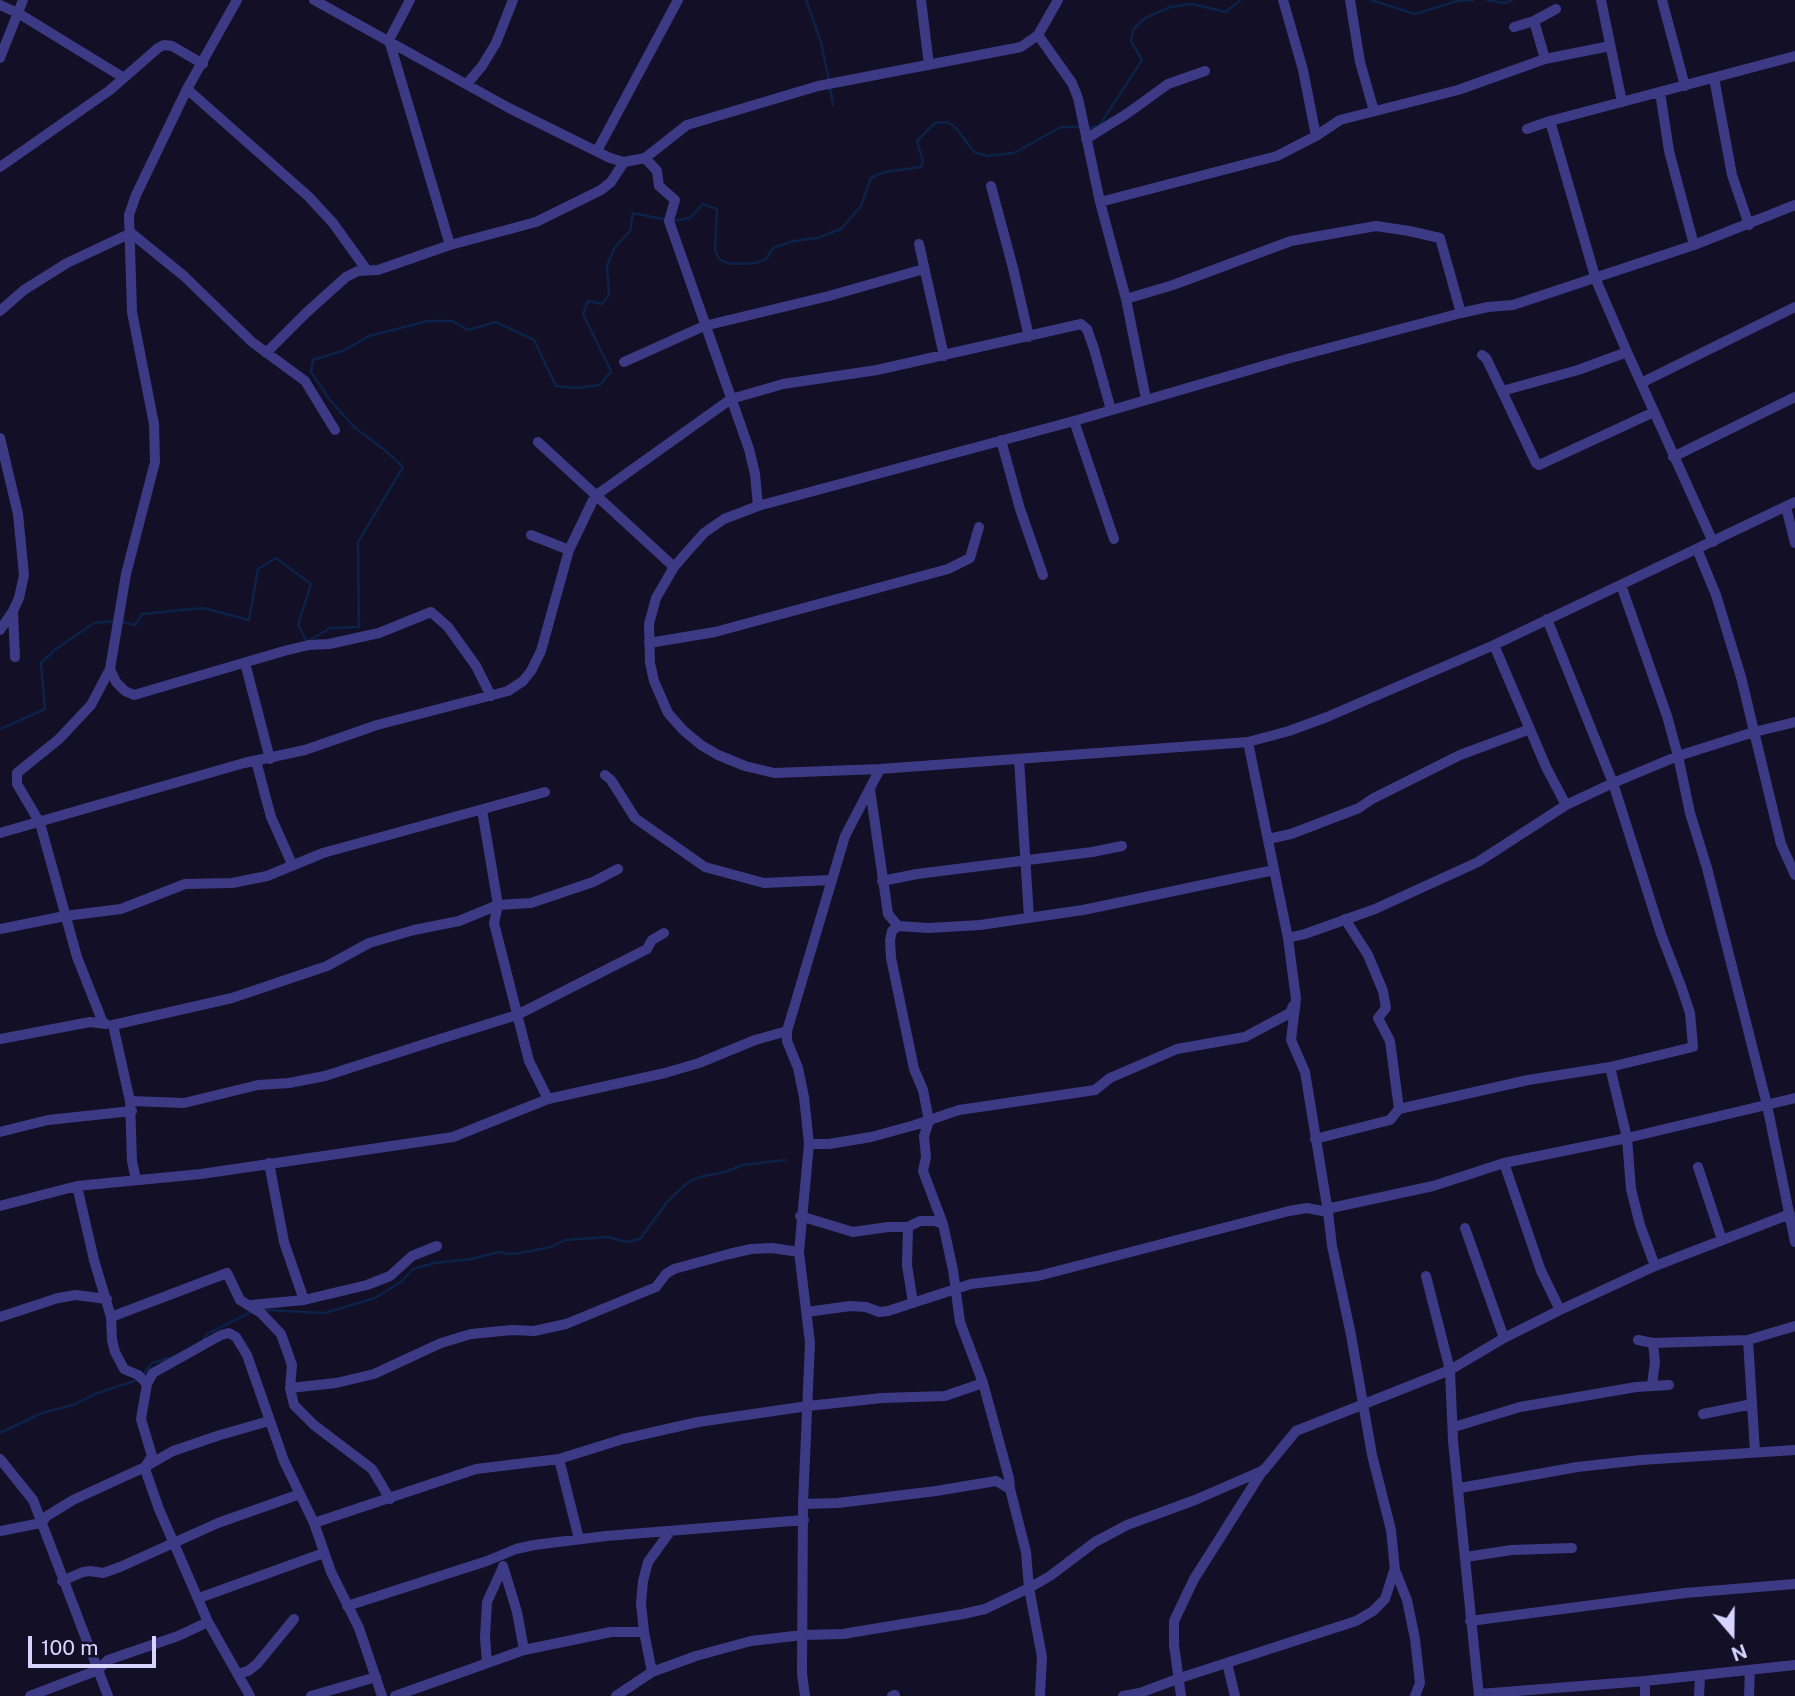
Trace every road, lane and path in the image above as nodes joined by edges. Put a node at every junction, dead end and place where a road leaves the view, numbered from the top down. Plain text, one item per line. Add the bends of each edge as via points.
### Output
1 (23, 0) edge
2 (237, 0) edge
3 (314, 0) edge
4 (410, 0) edge
5 (513, 0) edge
6 (678, 0) edge
7 (921, 0) edge
8 (1058, 0) edge
9 (1283, 0) edge
10 (1350, 0) edge
11 (1601, 0) edge
12 (1662, 0) edge
13 (0, 5) edge
14 (1556, 9) dead end
15 (18, 13) junction
16 (1534, 21) junction
17 (1514, 27) dead end
18 (1038, 35) junction
19 (389, 40) junction
20 (1610, 46) junction
21 (1795, 56) edge
22 (0, 58) edge
23 (1545, 59) junction
24 (203, 64) junction
25 (929, 65) junction
26 (1205, 71) dead end
27 (124, 78) junction
28 (1714, 78) junction
29 (467, 84) junction
30 (1685, 86) junction
31 (187, 89) junction
32 (1660, 92) junction
33 (1622, 102) junction
34 (1374, 111) junction
35 (1550, 121) junction
36 (1527, 129) dead end
37 (1085, 136) junction
38 (1316, 136) junction
39 (597, 151) junction
40 (645, 158) junction
41 (624, 162) junction
42 (0, 167) edge
43 (990, 186) dead end
44 (1100, 202) junction
45 (1795, 205) edge
46 (1749, 225) junction
47 (131, 233) junction
48 (919, 244) dead end
49 (450, 245) junction
50 (1693, 245) junction
51 (366, 269) junction
52 (924, 269) junction
53 (1596, 280) junction
54 (1126, 299) junction
55 (1795, 307) edge
56 (0, 311) edge
57 (1461, 313) junction
58 (704, 326) junction
59 (1029, 337) junction
60 (1627, 352) junction
61 (267, 353) junction
62 (1482, 355) dead end
63 (944, 356) junction
64 (624, 362) dead end
65 (1641, 383) junction
66 (1503, 391) junction
67 (1795, 397) edge
68 (731, 399) junction
69 (1146, 399) junction
70 (1111, 410) junction
71 (1654, 412) junction
72 (1074, 421) junction
73 (335, 430) dead end
74 (0, 438) edge
75 (1001, 440) junction
76 (538, 442) dead end
77 (1673, 457) junction
78 (595, 496) junction
79 (1790, 505) edge
80 (758, 506) junction
81 (979, 527) dead end
82 (531, 534) dead end
83 (1114, 539) dead end
84 (1713, 542) junction
85 (1795, 543) edge
86 (1697, 549) junction
87 (569, 551) junction
88 (674, 567) junction
89 (1043, 575) dead end
90 (1621, 585) junction
91 (13, 611) junction
92 (1547, 619) junction
93 (0, 630) edge
94 (649, 643) junction
95 (1494, 645) junction
96 (15, 657) dead end
97 (246, 663) junction
98 (110, 669) junction
99 (491, 696) junction
100 (1795, 722) edge
101 (1530, 729) junction
102 (1755, 732) junction
103 (1248, 742) junction
104 (1678, 756) junction
105 (270, 759) junction
106 (1019, 759) junction
107 (256, 761) junction
108 (880, 769) junction
109 (605, 775) dead end
110 (1613, 783) junction
111 (870, 789) junction
112 (545, 792) dead end
113 (1566, 805) junction
114 (482, 810) junction
115 (40, 823) junction
116 (0, 833) edge
117 (1268, 839) junction
118 (1122, 846) dead end
119 (1024, 861) junction
120 (292, 864) junction
121 (618, 869) dead end
122 (1274, 870) junction
123 (1795, 874) edge
124 (830, 880) junction
125 (882, 881) junction
126 (498, 905) junction
127 (65, 916) junction
128 (1029, 918) junction
129 (1345, 919) junction
130 (898, 926) junction
131 (0, 929) edge
132 (664, 933) dead end
133 (1288, 938) junction
134 (1296, 999) junction
135 (517, 1015) junction
136 (108, 1024) junction
137 (787, 1031) junction
138 (0, 1039) edge
139 (1610, 1067) junction
140 (1795, 1098) edge
141 (548, 1099) junction
142 (1767, 1105) junction
143 (131, 1106) junction
144 (1399, 1109) junction
145 (929, 1121) junction
146 (0, 1132) edge
147 (1627, 1138) junction
148 (1315, 1139) junction
149 (809, 1144) junction
150 (269, 1163) junction
151 (1504, 1163) junction
152 (1698, 1167) dead end
153 (136, 1180) junction
154 (77, 1186) junction
155 (0, 1206) edge
156 (1328, 1212) junction
157 (1790, 1214) junction
158 (800, 1216) junction
159 (943, 1224) junction
160 (908, 1227) junction
161 (1465, 1228) dead end
162 (1722, 1240) junction
163 (1795, 1242) edge
164 (438, 1245) dead end
165 (799, 1252) junction
166 (1655, 1266) junction
167 (1426, 1276) dead end
168 (955, 1289) junction
169 (107, 1299) junction
170 (304, 1300) junction
171 (913, 1303) junction
172 (251, 1305) junction
173 (1560, 1310) junction
174 (807, 1312) junction
175 (0, 1317) edge
176 (111, 1317) junction
177 (1795, 1326) edge
178 (1504, 1338) junction
179 (1638, 1340) dead end
180 (1748, 1340) junction
181 (1653, 1343) junction
182 (1450, 1370) junction
183 (983, 1383) junction
184 (147, 1384) junction
185 (1652, 1385) junction
186 (1669, 1385) dead end
187 (290, 1388) junction
188 (1362, 1404) junction
189 (1752, 1404) junction
190 (808, 1406) junction
191 (1703, 1414) dead end
192 (269, 1421) junction
193 (1454, 1427) junction
194 (1795, 1450) edge
195 (1755, 1452) junction
196 (0, 1459) edge
197 (559, 1460) junction
198 (145, 1467) junction
199 (1264, 1470) junction
200 (1460, 1488) junction
201 (1010, 1489) junction
202 (300, 1494) junction
203 (390, 1499) junction
204 (803, 1504) junction
205 (804, 1520) junction
206 (41, 1523) junction
207 (314, 1523) junction
208 (0, 1531) edge
209 (669, 1532) junction
210 (579, 1539) junction
211 (175, 1542) junction
212 (1572, 1548) dead end
213 (324, 1553) junction
214 (502, 1554) junction
215 (1466, 1557) junction
216 (503, 1567) junction
217 (1395, 1570) junction
218 (62, 1581) junction
219 (1795, 1584) edge
220 (1029, 1588) junction
221 (199, 1598) junction
222 (347, 1606) junction
223 (294, 1619) dead end
224 (1470, 1621) junction
225 (208, 1622) junction
226 (644, 1632) junction
227 (803, 1635) junction
228 (524, 1650) junction
229 (487, 1663) junction
230 (1227, 1663) junction
231 (1795, 1665) edge
232 (99, 1670) junction
233 (1750, 1670) junction
234 (652, 1672) junction
235 (238, 1674) junction
236 (1700, 1676) junction
237 (376, 1677) junction
238 (1180, 1678) junction
239 (1645, 1681) junction
240 (1541, 1693) edge
241 (251, 1695) edge
242 (1479, 1695) edge
243 (30, 1696) edge
244 (108, 1696) edge
245 (311, 1696) edge
246 (382, 1696) edge
247 (395, 1696) edge
248 (616, 1696) edge
249 (805, 1696) edge
250 (1040, 1696) edge
251 (1123, 1696) edge
252 (1181, 1696) edge
253 (1235, 1696) edge
254 (1415, 1696) edge
255 (1645, 1696) edge
256 (1699, 1696) edge
257 (1749, 1696) edge

1 - 15 street
2 - 24 street
3 - 19 street
4 - 19 street
5 - 29 street via 496,43
6 - 39 street
7 - 25 street
8 - 18 street
9 - 38 street
10 - 34 street
11 - 20 street
12 - 30 street
13 - 15 street
14 - 16 street
15 - 22 street
15 - 27 street
16 - 17 street
16 - 23 street
18 - 25 street via 1021,47
18 - 37 street via 1072,83
19 - 29 street
19 - 49 street
20 - 23 street
20 - 33 street
21 - 28 street
23 - 34 street via 1458,90
24 - 27 street via 164,45
24 - 31 street
25 - 40 street via 830,83 687,125
26 - 37 street via 1168,84
27 - 42 street
28 - 30 street
28 - 46 street via 1732,175
29 - 39 street
30 - 32 street
31 - 47 street via 136,195
31 - 51 street via 308,196
32 - 33 street
32 - 50 street
33 - 35 street
34 - 38 street via 1340,120
35 - 36 street
35 - 53 street
37 - 44 street
38 - 44 street via 1277,156
39 - 41 street
40 - 41 street
40 - 58 street via 657,170 659,186 675,200 669,221
41 - 49 street via 601,190 536,222
43 - 59 street
44 - 54 street
45 - 46 street
46 - 50 street
47 - 56 street via 67,262
47 - 61 street
47 - 98 street via 132,312 154,424 155,462 126,574
48 - 52 street
49 - 51 street via 377,270
50 - 53 street
51 - 61 street via 346,278
52 - 58 street
52 - 63 street
53 - 57 street via 1513,305
53 - 60 street
54 - 57 street via 1291,241 1376,226 1440,239
54 - 69 street
55 - 65 street
57 - 69 street
58 - 64 street
58 - 68 street
59 - 63 street
59 - 70 street via 1082,324
60 - 65 street
60 - 66 street
61 - 73 street via 305,381
62 - 66 street
63 - 68 street via 783,384
65 - 71 street
66 - 71 street via 1539,465
67 - 77 street
68 - 78 street
68 - 80 street via 749,449
69 - 70 street
70 - 72 street
71 - 77 street
72 - 75 street
72 - 83 street
74 - 91 street via 18,514 24,575
75 - 80 street
75 - 89 street
76 - 78 street
77 - 84 street
78 - 87 street
78 - 88 street
79 - 84 street
79 - 85 street
80 - 88 street via 724,519 704,533
81 - 94 street via 970,558 948,569 715,632
82 - 87 street
84 - 86 street
86 - 90 street
86 - 102 street via 1717,595
87 - 99 street via 531,671 508,691
88 - 94 street via 656,598
90 - 92 street
90 - 104 street
91 - 93 street
91 - 96 street
92 - 95 street
92 - 110 street
94 - 108 street via 654,681 668,713 718,755 774,773
95 - 101 street
95 - 103 street via 1289,732
97 - 98 street via 134,695 116,682
97 - 99 street via 309,645 379,633 431,612 476,666
97 - 105 street
98 - 115 street via 91,705 17,773 17,784
99 - 105 street
100 - 102 street
101 - 113 street
101 - 117 street via 1460,755 1359,808
102 - 104 street
102 - 123 street via 1781,844
103 - 106 street
103 - 117 street
104 - 110 street
104 - 142 street
105 - 107 street
106 - 108 street
106 - 119 street
107 - 115 street
107 - 120 street via 271,817
108 - 111 street
109 - 124 street via 635,818 705,867 764,883
110 - 113 street
110 - 139 street via 1690,1013 1693,1047
111 - 124 street via 845,836
111 - 125 street
112 - 114 street
113 - 129 street via 1478,862
114 - 120 street
114 - 126 street
115 - 116 street
115 - 127 street
117 - 122 street
118 - 119 street
119 - 125 street
119 - 128 street
120 - 127 street via 267,876 232,883 185,884 121,908
121 - 126 street via 531,903
122 - 128 street
122 - 133 street
124 - 137 street
125 - 130 street via 888,914
126 - 135 street via 494,923
126 - 136 street via 459,921 369,943 327,966 232,998
127 - 131 street
127 - 136 street via 77,957
128 - 130 street via 980,925
129 - 133 street
129 - 144 street via 1368,955 1383,991 1386,1008 1378,1018 1390,1041
130 - 145 street via 890,940 891,958
132 - 135 street via 647,949
133 - 134 street
134 - 145 street via 1290,1013 1245,1037 1177,1049 1110,1078 1095,1090 959,1110
134 - 148 street via 1291,1040 1305,1072
135 - 141 street via 529,1061
135 - 143 street via 325,1076 184,1102
136 - 138 street via 90,1022
136 - 143 street
137 - 141 street via 665,1073
137 - 149 street via 804,1097
139 - 144 street
139 - 147 street
140 - 142 street
141 - 150 street via 453,1137
142 - 147 street
142 - 157 street
143 - 146 street
143 - 153 street
144 - 148 street via 1390,1120
145 - 149 street via 871,1137
145 - 159 street via 923,1171
147 - 151 street
147 - 166 street via 1631,1189
148 - 156 street
149 - 158 street
150 - 153 street
150 - 170 street via 284,1242
151 - 156 street via 1433,1186 1335,1206
151 - 173 street via 1541,1271
152 - 162 street
153 - 154 street
154 - 155 street
154 - 169 street
156 - 168 street via 1289,1211 1038,1276
156 - 188 street
157 - 162 street
157 - 163 street
158 - 160 street via 853,1232
158 - 165 street
159 - 160 street via 920,1221
159 - 168 street
160 - 171 street
161 - 178 street
162 - 166 street
164 - 170 street via 412,1256 390,1276
165 - 174 street
165 - 187 street via 772,1248 729,1254 674,1269 656,1287 566,1324 534,1331 471,1334 374,1374
166 - 173 street
167 - 182 street
168 - 171 street
168 - 183 street via 963,1333
169 - 175 street via 58,1298
169 - 176 street
170 - 172 street
171 - 174 street via 880,1312 850,1306
172 - 176 street via 240,1300 230,1277 223,1273
172 - 187 street via 281,1334 292,1365
173 - 178 street
174 - 190 street
176 - 184 street via 112,1340 120,1362
177 - 180 street
178 - 182 street
179 - 181 street
180 - 181 street
180 - 189 street
181 - 185 street
182 - 188 street
182 - 193 street
183 - 190 street via 946,1396
183 - 201 street
184 - 192 street via 164,1366 229,1333 247,1355
184 - 198 street via 141,1419 152,1457
185 - 186 street
185 - 193 street via 1520,1407
187 - 203 street via 299,1411 372,1469
188 - 199 street via 1296,1431
188 - 217 street via 1391,1530
189 - 191 street
189 - 195 street
190 - 197 street via 698,1422
190 - 204 street
192 - 198 street via 173,1451
192 - 202 street
193 - 200 street
194 - 195 street
195 - 200 street via 1577,1466
196 - 206 street via 28,1492
197 - 203 street via 476,1469
197 - 210 street
198 - 206 street via 73,1500
198 - 211 street
199 - 220 street via 1127,1525
199 - 238 street via 1194,1579 1174,1621
200 - 215 street
201 - 204 street via 988,1481 936,1491
201 - 220 street via 1026,1552
202 - 207 street
202 - 211 street
203 - 207 street
204 - 205 street
205 - 209 street
205 - 227 street
206 - 208 street
206 - 218 street
207 - 213 street
209 - 210 street
209 - 226 street via 648,1562 643,1581
210 - 214 street
211 - 218 street via 103,1573 90,1570
211 - 221 street
212 - 215 street
213 - 221 street
213 - 222 street
214 - 216 street
214 - 222 street
215 - 224 street
216 - 228 street
216 - 229 street via 488,1602
217 - 230 street via 1385,1599 1356,1622
217 - 254 street via 1415,1639 1420,1682
218 - 232 street
219 - 224 street via 1685,1593
220 - 227 street via 963,1614
220 - 250 street via 1042,1657
221 - 225 street
222 - 237 street
223 - 235 street via 257,1664
224 - 242 street
225 - 232 street via 108,1660
225 - 235 street
226 - 228 street via 611,1632
226 - 234 street
227 - 234 street via 751,1641
227 - 249 street
228 - 229 street
229 - 247 street
230 - 238 street
230 - 253 street
231 - 233 street
232 - 243 street
232 - 244 street
233 - 236 street
233 - 257 street
234 - 248 street
235 - 241 street
236 - 239 street
236 - 256 street
237 - 245 street
237 - 246 street
238 - 251 street
238 - 252 street
239 - 240 street
239 - 255 street
240 - 242 street

